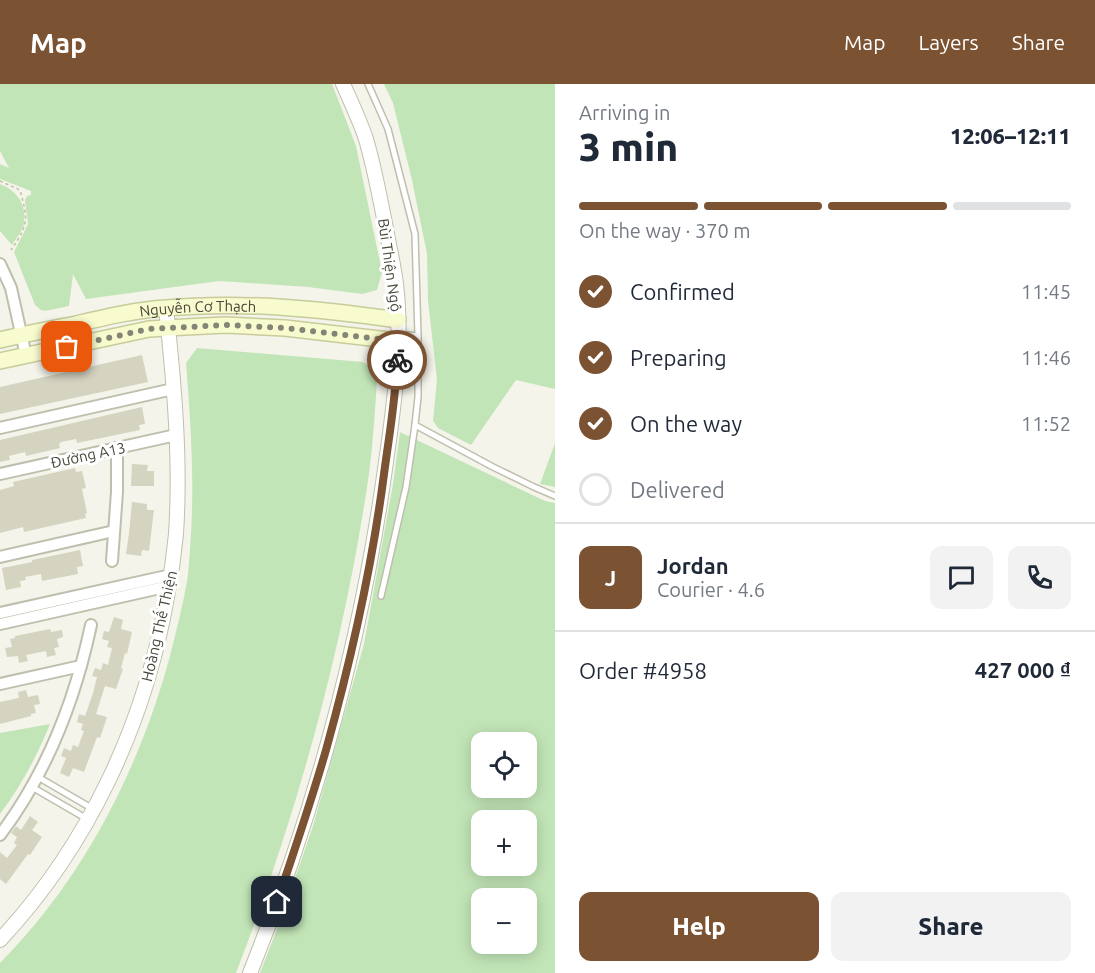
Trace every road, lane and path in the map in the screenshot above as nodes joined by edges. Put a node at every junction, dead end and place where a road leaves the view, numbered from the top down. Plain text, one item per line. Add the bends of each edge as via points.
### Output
1 (344, 84) edge
2 (368, 84) edge
3 (0, 181) edge
4 (11, 250) dead end
5 (2, 270) edge
6 (166, 308) junction
7 (168, 327) junction
8 (398, 332) junction
9 (22, 335) junction
10 (418, 336) junction
11 (0, 340) edge
12 (26, 356) junction
13 (0, 361) edge
14 (173, 389) junction
15 (415, 425) junction
16 (0, 428) edge
17 (176, 435) junction
18 (117, 448) junction
19 (0, 474) edge
20 (555, 496) edge
21 (114, 531) junction
22 (0, 556) edge
23 (112, 561) dead end
24 (170, 581) junction
25 (381, 597) dead end
26 (0, 613) edge
27 (0, 624) edge
28 (91, 625) dead end
29 (81, 666) junction
30 (0, 684) edge
31 (35, 782) junction
32 (91, 815) junction
33 (0, 835) edge
34 (0, 939) edge
35 (250, 973) edge

1 - 8 street, Bùi Thiện Ngộ via 366,138 380,196 396,285
2 - 10 lane via 388,129 415,234
3 - 4 path via 20,190 26,216 26,225
5 - 9 street
6 - 7 street, Hoàng Thế Thiện
6 - 8 main road, Nguyễn Cơ Thạch via 254,305 300,309
6 - 9 main road, Nguyễn Cơ Thạch
7 - 8 main road, Nguyễn Cơ Thạch
7 - 12 main road, Nguyễn Cơ Thạch
7 - 14 street, Hoàng Thế Thiện
8 - 10 lane
8 - 35 street, Bùi Thiện Ngộ via 376,530 356,629 311,799
9 - 11 main road, Nguyễn Cơ Thạch
9 - 12 street
10 - 15 lane
12 - 13 main road, Nguyễn Cơ Thạch
14 - 16 street
14 - 17 street, Hoàng Thế Thiện
15 - 20 lane
15 - 25 lane via 406,487
17 - 18 street, Đường A13
17 - 24 street, Hoàng Thế Thiện via 177,504
18 - 19 street, Đường A13
18 - 21 street
21 - 22 street
21 - 23 street
24 - 26 street
24 - 27 street
24 - 32 street, Hoàng Thế Thiện via 145,689 115,768
28 - 29 street
29 - 30 street
29 - 31 street
31 - 32 lane
31 - 32 lane
31 - 33 street
32 - 34 street, Hoàng Thế Thiện via 57,869

